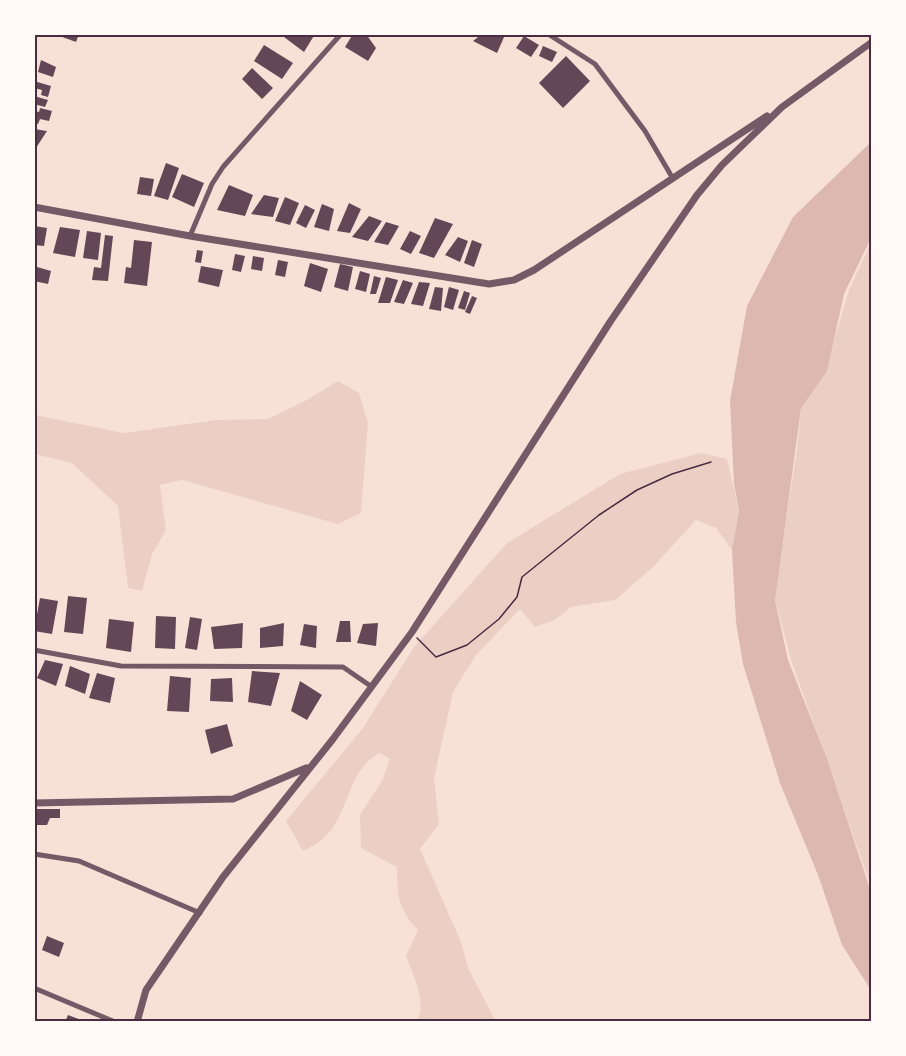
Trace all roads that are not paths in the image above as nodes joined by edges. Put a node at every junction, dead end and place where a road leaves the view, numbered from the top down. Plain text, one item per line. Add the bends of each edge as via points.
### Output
1 (341, 34) edge
2 (548, 34) edge
3 (872, 42) edge
4 (782, 107) junction
5 (672, 177) junction
6 (34, 207) edge
7 (190, 236) junction
8 (34, 650) edge
9 (372, 687) junction
10 (309, 767) junction
11 (34, 803) edge
12 (34, 854) edge
13 (200, 914) junction
14 (34, 988) edge
15 (115, 1022) edge
16 (137, 1022) edge

1 - 7 street via 223,167
2 - 5 street via 595,64 645,131
3 - 4 street
4 - 5 street
4 - 9 street via 697,195 610,322 412,632
5 - 7 street via 534,270 514,280 489,284
6 - 7 street
8 - 9 street via 121,666 343,667
9 - 10 street
10 - 11 street via 233,799
10 - 13 street via 223,877
12 - 13 street via 79,861
13 - 16 street via 146,990
14 - 15 street

